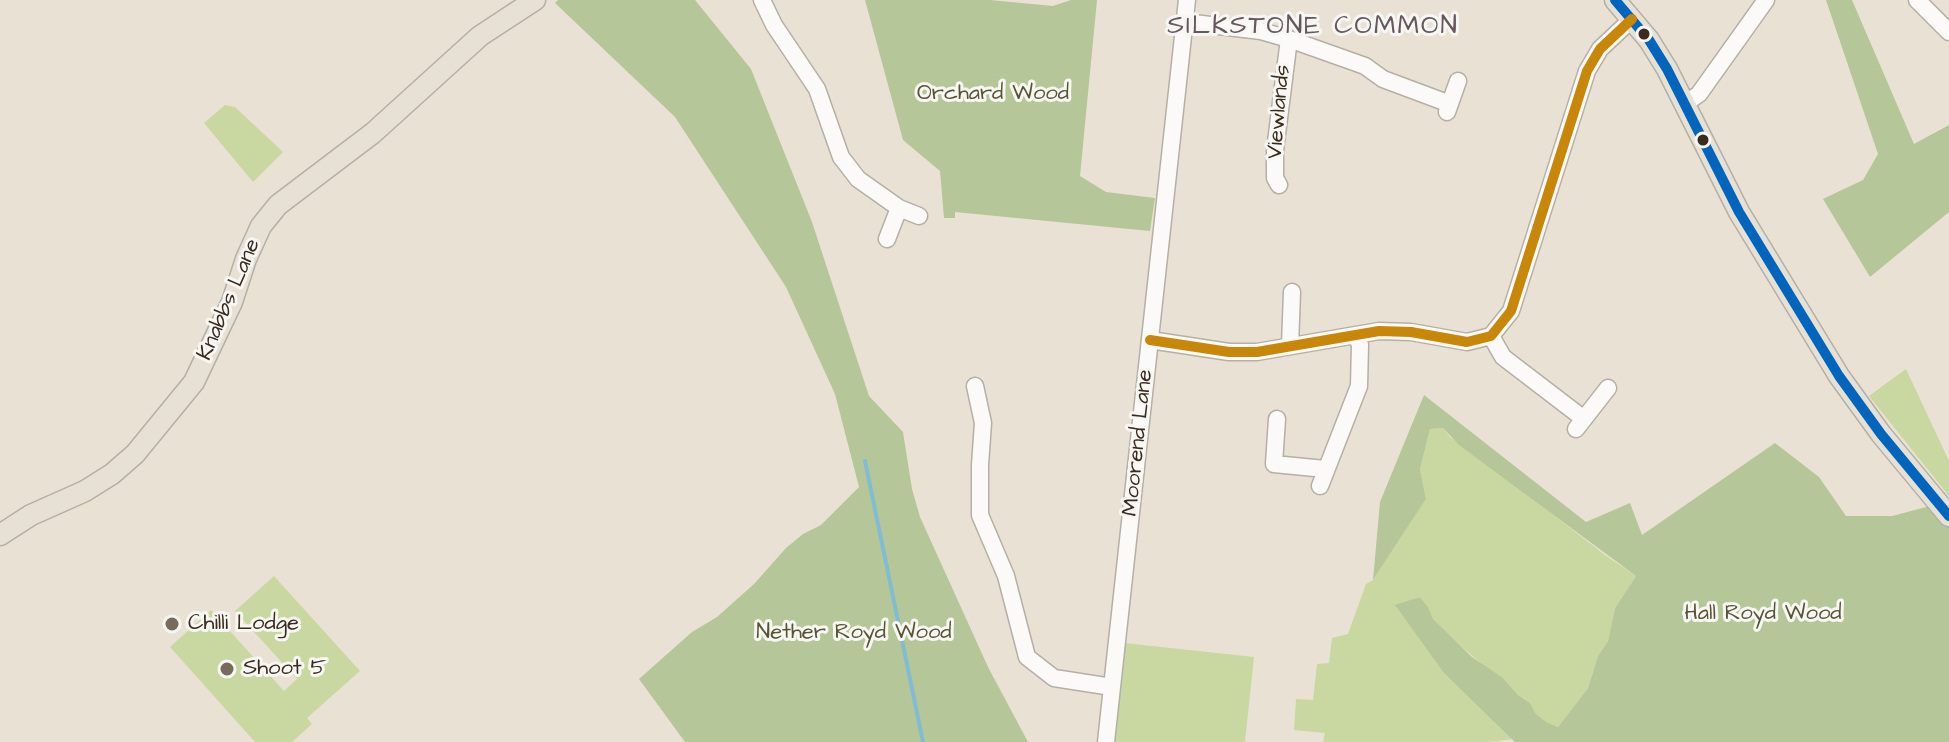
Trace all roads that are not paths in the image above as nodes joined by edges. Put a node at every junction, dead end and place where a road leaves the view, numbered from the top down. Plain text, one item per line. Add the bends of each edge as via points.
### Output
1 (535, 0) edge
2 (762, 0) edge
3 (1187, 0) edge
4 (1615, 0) edge
5 (1766, 0) edge
6 (1917, 0) edge
7 (1632, 19) junction
8 (1185, 22) junction
9 (1949, 32) edge
10 (1289, 39) junction
11 (1458, 81) dead end
12 (1686, 103) junction
13 (1279, 185) dead end
14 (899, 208) junction
15 (919, 216) dead end
16 (887, 239) dead end
17 (1292, 292) dead end
18 (1356, 335) junction
19 (1491, 336) junction
20 (1150, 340) junction
21 (1290, 346) junction
22 (975, 386) dead end
23 (1601, 392) dead end
24 (1277, 419) dead end
25 (1325, 469) junction
26 (1320, 486) dead end
27 (1949, 516) edge
28 (0, 535) edge
29 (1112, 687) junction
30 (1106, 742) edge

1 - 28 main road, Knabbs Lane via 480,36 373,133 278,205 261,226 194,382 135,454 85,491
2 - 14 street via 817,89 841,157 858,179
3 - 8 street, Moorend Lane
4 - 7 main road
5 - 12 street via 1699,94
6 - 9 street
7 - 12 main road
7 - 19 street via 1600,49 1587,71 1511,311
8 - 10 street, Viewlands
8 - 20 street, Moorend Lane
10 - 11 street, Viewlands via 1365,66 1448,109
10 - 13 street, Viewlands via 1275,150
12 - 27 main road via 1739,212 1831,364
14 - 15 street
14 - 16 street
17 - 21 street
18 - 19 street via 1396,331 1467,342
18 - 21 street
18 - 25 street via 1359,386
19 - 23 street via 1503,357 1580,424
20 - 21 street via 1229,352
20 - 29 street, Moorend Lane
22 - 29 street via 983,423 980,515 1006,576 1027,657 1054,678
24 - 25 street via 1274,464
25 - 26 street
29 - 30 street, Moorend Lane

